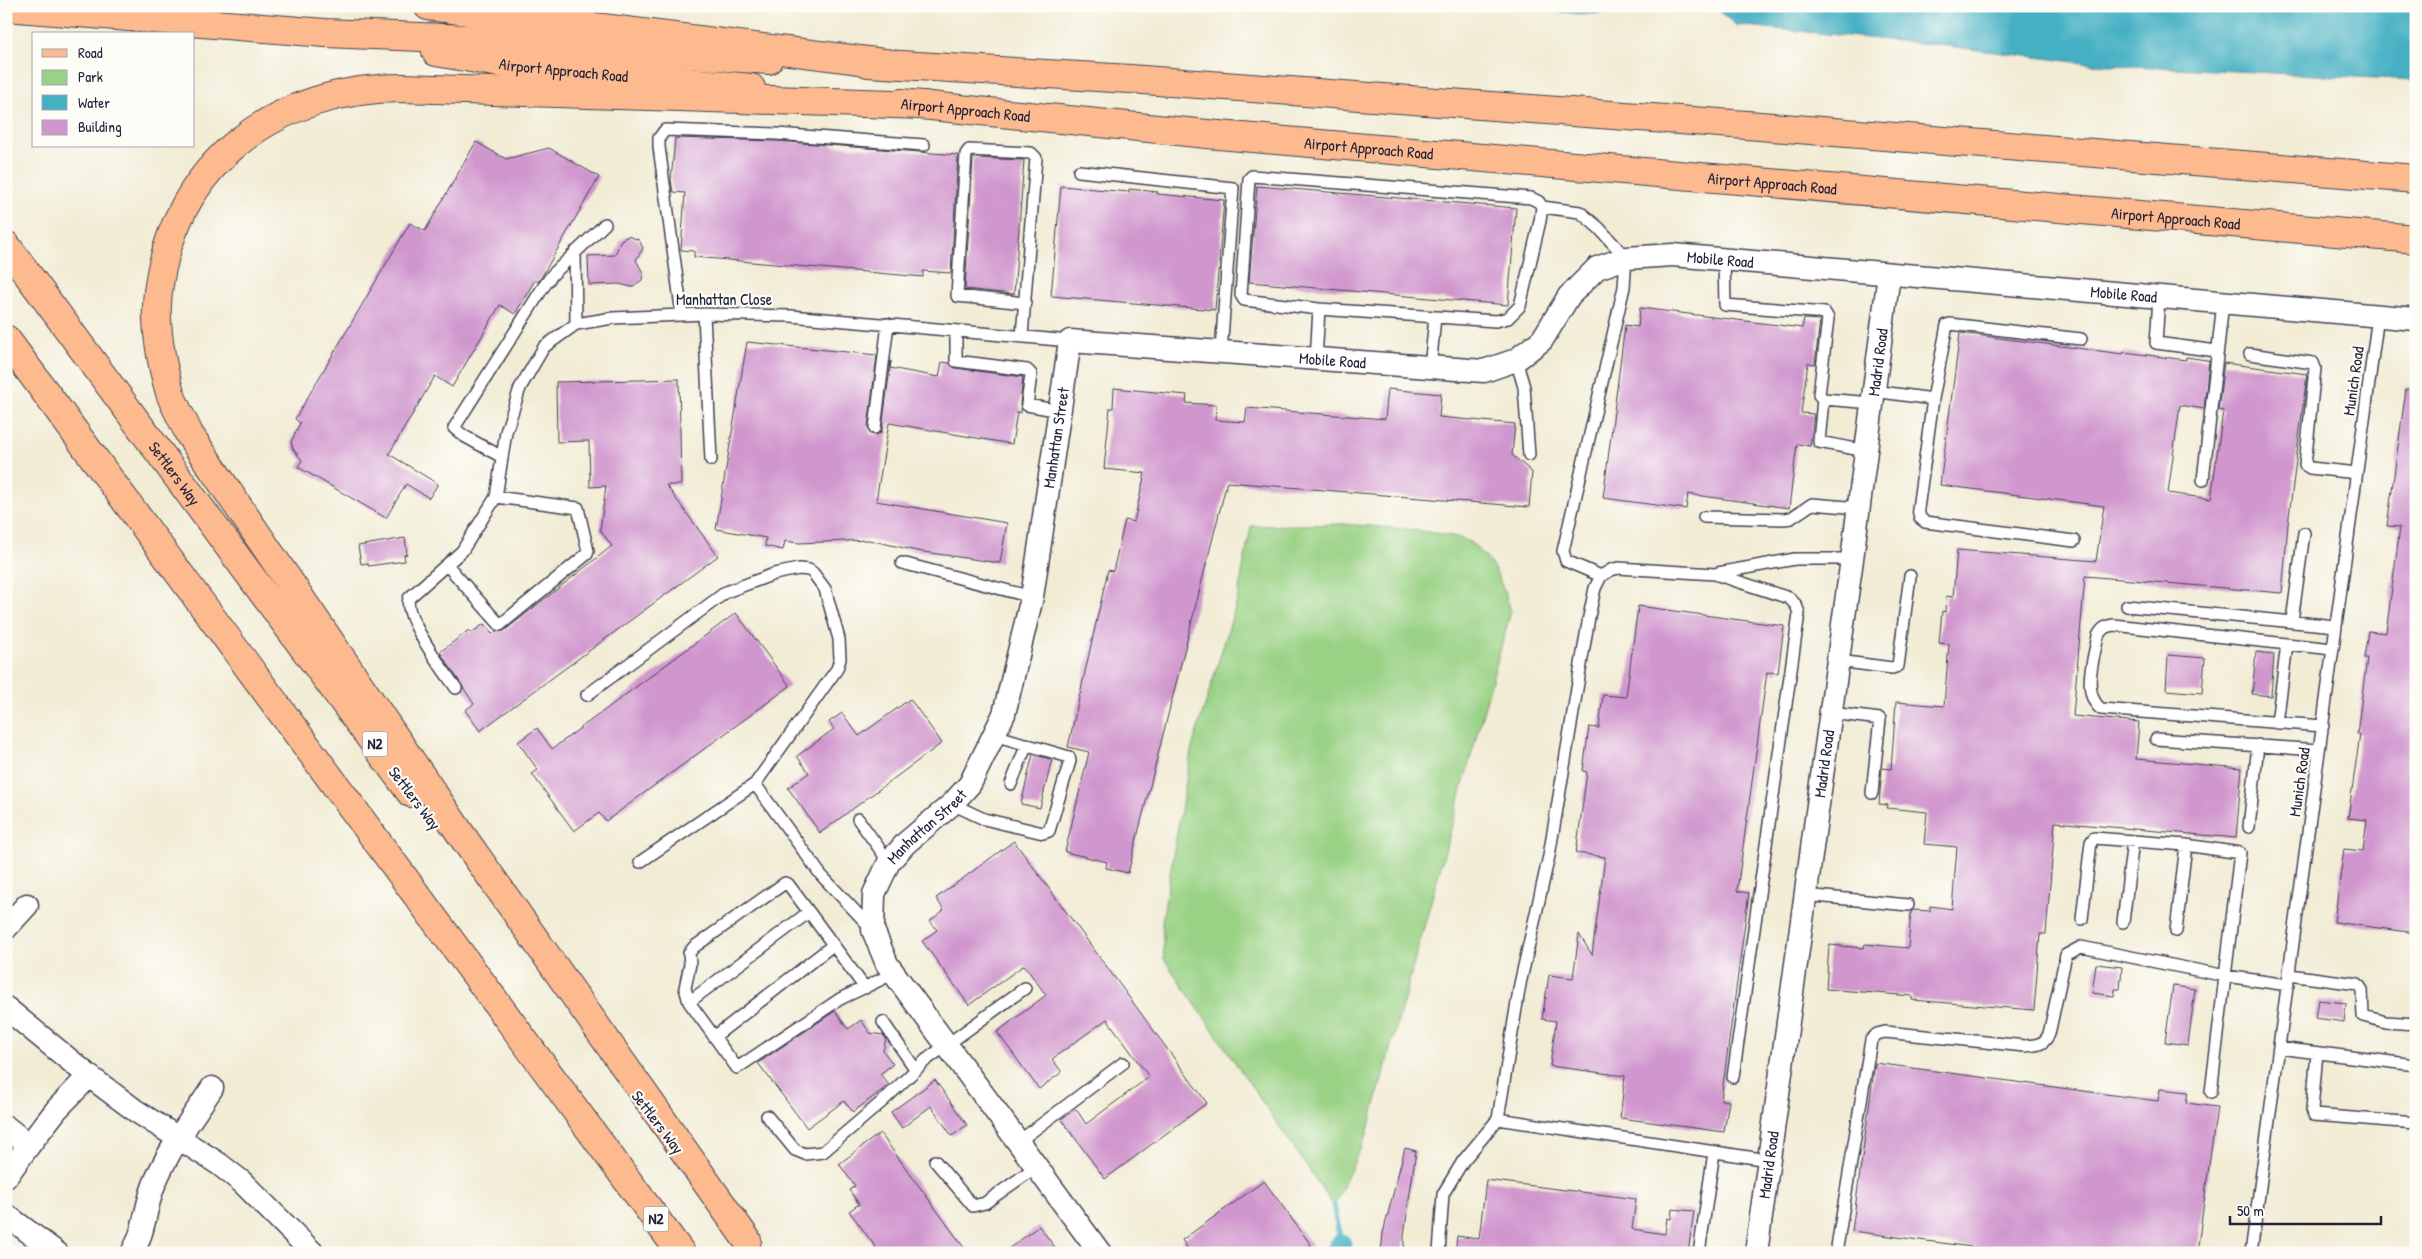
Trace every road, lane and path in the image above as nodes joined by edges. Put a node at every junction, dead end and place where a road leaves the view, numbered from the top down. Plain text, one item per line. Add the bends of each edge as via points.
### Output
1 (428, 6) edge
2 (6, 7) edge
3 (325, 33) junction
4 (892, 64) junction
5 (924, 105) junction
6 (924, 145) dead end
7 (1079, 171) dead end
8 (2416, 179) edge
9 (1542, 207) junction
10 (605, 224) dead end
11 (2416, 239) edge
12 (6, 245) edge
13 (575, 252) junction
14 (1626, 258) junction
15 (1724, 260) junction
16 (1889, 274) junction
17 (2159, 298) junction
18 (1025, 303) junction
19 (2223, 303) junction
20 (1319, 309) junction
21 (704, 314) junction
22 (682, 315) junction
23 (2378, 316) junction
24 (1436, 317) junction
25 (2416, 320) edge
26 (576, 324) junction
27 (888, 324) junction
28 (956, 330) junction
29 (1022, 336) junction
30 (6, 339) edge
31 (2081, 339) dead end
32 (1070, 341) junction
33 (2217, 351) junction
34 (1220, 352) junction
35 (2250, 354) dead end
36 (1316, 360) junction
37 (1516, 360) junction
38 (1430, 369) junction
39 (1873, 397) junction
40 (1823, 399) junction
41 (1933, 399) junction
42 (1060, 411) junction
43 (875, 428) dead end
44 (1866, 451) junction
45 (1529, 456) dead end
46 (502, 457) junction
47 (711, 460) dead end
48 (2357, 473) junction
49 (2203, 480) dead end
50 (496, 497) junction
51 (1859, 508) junction
52 (1704, 517) dead end
53 (2304, 533) dead end
54 (2074, 541) dead end
55 (1852, 559) junction
56 (902, 563) dead end
57 (447, 565) junction
58 (1715, 574) junction
59 (1601, 576) junction
60 (1910, 576) dead end
61 (1032, 597) junction
62 (2127, 606) dead end
63 (2292, 621) junction
64 (2336, 626) junction
65 (2287, 644) junction
66 (2333, 649) junction
67 (1838, 661) junction
68 (456, 688) dead end
69 (587, 695) dead end
70 (1831, 713) junction
71 (2277, 723) junction
72 (2323, 726) junction
73 (994, 735) junction
74 (2156, 739) dead end
75 (1027, 744) junction
76 (2258, 745) junction
77 (2320, 750) junction
78 (755, 784) junction
79 (1011, 784) dead end
80 (1872, 793) dead end
81 (952, 804) junction
82 (858, 819) dead end
83 (2249, 827) dead end
84 (2133, 841) junction
85 (2186, 845) junction
86 (640, 862) dead end
87 (889, 862) junction
88 (1805, 895) junction
89 (1908, 904) dead end
90 (27, 905) dead end
91 (809, 912) junction
92 (2082, 919) dead end
93 (2123, 922) dead end
94 (6, 928) edge
95 (873, 930) junction
96 (2176, 931) dead end
97 (833, 944) junction
98 (893, 973) junction
99 (2226, 976) junction
100 (2288, 980) junction
101 (865, 988) junction
102 (1026, 988) dead end
103 (689, 1002) junction
104 (6, 1008) edge
105 (883, 1022) dead end
106 (2416, 1024) edge
107 (714, 1037) junction
108 (946, 1045) junction
109 (2279, 1048) junction
110 (2317, 1053) junction
111 (1123, 1063) dead end
112 (2416, 1065) edge
113 (916, 1070) junction
114 (89, 1076) junction
115 (1733, 1076) dead end
116 (212, 1088) dead end
117 (2211, 1092) dead end
118 (767, 1116) dead end
119 (1498, 1119) junction
120 (2416, 1123) edge
121 (6, 1128) edge
122 (179, 1138) junction
123 (1018, 1142) junction
124 (29, 1145) junction
125 (1714, 1152) junction
126 (1768, 1160) junction
127 (935, 1161) dead end
128 (1036, 1167) junction
129 (6, 1177) edge
130 (6, 1215) edge
131 (752, 1247) edge
132 (57, 1253) edge
133 (132, 1253) edge
134 (314, 1253) edge
135 (681, 1253) edge
136 (1100, 1253) edge
137 (1439, 1253) edge
138 (1700, 1253) edge
139 (1756, 1253) edge
140 (1836, 1253) edge
141 (2251, 1253) edge

1 - 4 main road
2 - 3 main road, Airport Approach Road
3 - 4 main road, Airport Approach Road via 517,41 744,59
3 - 5 main road, Airport Approach Road via 511,64
4 - 8 main road, Airport Approach Road via 1711,122
5 - 11 main road, Airport Approach Road via 1207,134
5 - 131 main road via 403,88 352,91 304,105 258,127 222,155 188,196 168,244 157,293 159,343 170,393 189,434 460,833
6 - 22 lane via 776,134 670,130 662,133 660,147
7 - 34 lane via 1233,188
9 - 14 lane via 1580,212
9 - 20 lane via 1531,198 1252,176 1242,299
9 - 24 lane via 1520,306 1513,314 1496,321
10 - 13 lane
12 - 131 main road, Settlers Way / N2
13 - 26 lane
13 - 46 lane via 542,288 454,428
14 - 15 street, Mobile Road via 1673,255
14 - 37 street, Mobile Road via 1597,268 1569,296 1542,340
14 - 59 lane via 1624,286 1563,550 1566,561
15 - 16 street, Mobile Road
15 - 40 lane via 1724,304 1823,312 1827,315 1818,390
16 - 17 street, Mobile Road
16 - 39 street, Madrid Road
17 - 19 street, Mobile Road
17 - 33 lane via 2156,343
18 - 18 lane via 1036,156 1031,153 969,150 966,154 957,296
18 - 29 lane
19 - 23 street, Mobile Road
19 - 33 lane
20 - 24 lane
20 - 36 lane
21 - 22 lane, Manhattan Close
21 - 27 lane, Manhattan Close via 791,316
21 - 47 lane
22 - 26 lane, Manhattan Close via 613,318
23 - 25 street, Mobile Road
23 - 48 lane, Munich Road
24 - 38 lane
26 - 46 lane, Manhattan Close via 544,347 520,388
27 - 28 lane, Manhattan Close
27 - 43 lane
28 - 29 lane, Manhattan Close
28 - 42 lane via 956,361 1027,370 1030,374 1027,405
29 - 32 lane, Manhattan Close
30 - 135 main road, N2
31 - 41 lane via 1950,324 1944,328
32 - 34 street, Mobile Road
32 - 42 street, Manhattan Street
33 - 49 lane
34 - 36 street, Mobile Road
35 - 48 lane via 2313,363 2306,464 2310,468
36 - 38 street, Mobile Road
37 - 38 street, Mobile Road via 1484,371
37 - 45 lane via 1524,387
39 - 40 lane
39 - 41 lane
39 - 44 street, Madrid Road
40 - 44 lane via 1819,442
41 - 54 lane via 1918,509 1920,518 1926,522
42 - 61 street, Manhattan Street
44 - 51 street, Madrid Road
46 - 50 lane, Manhattan Close
48 - 64 lane, Munich Road
50 - 57 lane via 462,551
50 - 57 lane via 578,508 587,554 500,625
51 - 52 lane via 1812,504 1784,519
51 - 55 street, Madrid Road
53 - 63 lane
55 - 58 lane via 1795,559
55 - 67 street, Madrid Road
56 - 61 lane
57 - 68 lane via 409,598 408,609 429,650
58 - 59 lane via 1618,568
58 - 115 lane via 1789,598 1799,613
59 - 119 lane via 1588,617 1549,856 1520,984
60 - 67 lane via 1898,666
61 - 73 street, Manhattan Street via 1004,714
62 - 63 lane
63 - 64 lane
64 - 66 lane, Munich Road
65 - 66 lane
65 - 71 lane
65 - 71 lane via 2106,626 2098,636 2090,688 2094,703 2102,709
66 - 72 lane, Munich Road
67 - 70 street, Madrid Road
69 - 78 lane via 726,592 774,574 809,570 822,582 825,590 838,638 840,659 837,669
70 - 80 lane via 1880,719
70 - 88 street, Madrid Road
71 - 72 lane
72 - 77 lane, Munich Road
73 - 75 lane
73 - 81 street, Manhattan Street via 970,784
74 - 76 lane
75 - 79 lane
75 - 81 lane via 1066,755 1070,760 1048,832 984,819
76 - 77 lane
76 - 83 lane
77 - 100 lane, Munich Road
78 - 86 lane
78 - 95 lane via 795,842
81 - 87 street, Manhattan Street
82 - 87 lane
84 - 85 lane
84 - 92 lane via 2094,838 2091,842
84 - 93 lane
85 - 96 lane
85 - 99 lane via 2240,854
87 - 95 street, Manhattan Street via 874,894
88 - 89 lane
88 - 126 street, Madrid Road
90 - 94 street
91 - 97 lane
91 - 103 lane
91 - 103 lane via 784,883 694,946 689,953 690,964 685,981
95 - 98 street, Manhattan Street
97 - 101 lane
97 - 107 lane
98 - 101 lane
98 - 108 street, Manhattan Street
99 - 100 lane
99 - 117 lane
99 - 140 lane via 2081,946 2066,955 2049,1034 2046,1041 2038,1045 1885,1032 1877,1034 1872,1040
100 - 106 lane via 2358,984 2362,990 2363,1016
100 - 109 lane, Munich Road
101 - 107 lane via 840,999 737,1068
102 - 108 lane
103 - 107 lane
104 - 114 street
105 - 113 lane
108 - 113 lane
108 - 123 street, Manhattan Street
109 - 110 lane
109 - 141 lane, Munich Road
110 - 112 lane
110 - 120 lane via 2314,1115
111 - 123 lane
113 - 118 lane via 823,1152 805,1154 796,1150
114 - 122 street
114 - 124 street
116 - 122 street
119 - 125 lane
119 - 137 lane via 1463,1161 1443,1194
121 - 124 street
122 - 133 street via 156,1180 143,1231
122 - 134 street via 242,1182
123 - 128 street, Manhattan Street
124 - 129 street
125 - 126 lane
125 - 138 lane
126 - 139 street, Madrid Road
127 - 128 lane via 973,1206 986,1203
128 - 136 street, Manhattan Street
130 - 132 street

